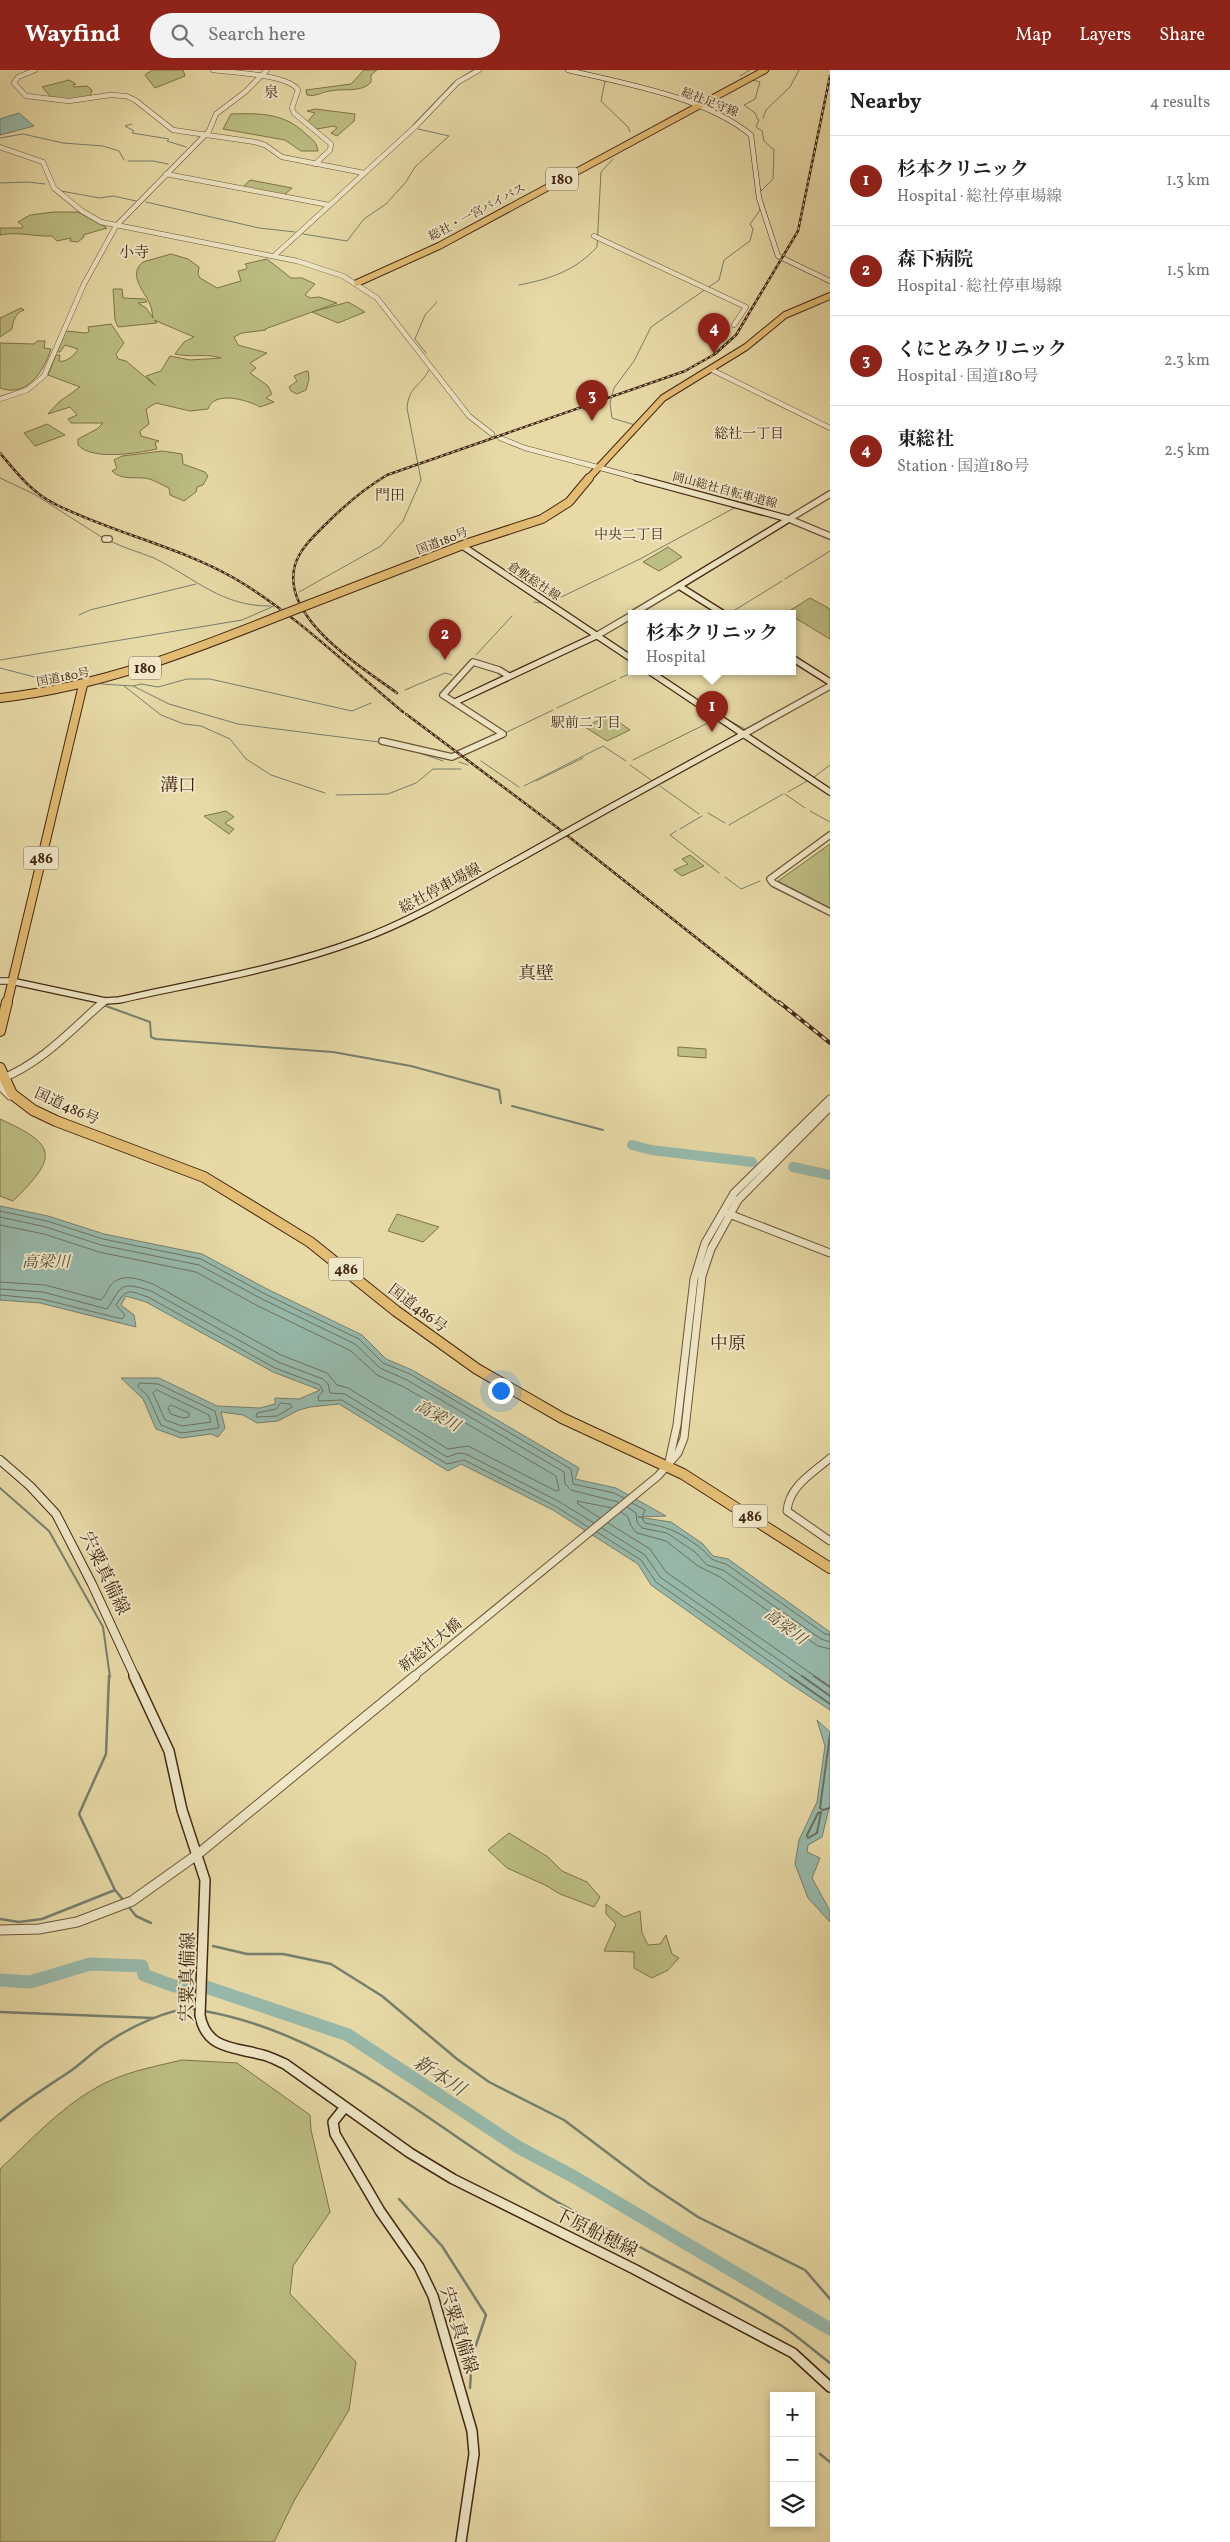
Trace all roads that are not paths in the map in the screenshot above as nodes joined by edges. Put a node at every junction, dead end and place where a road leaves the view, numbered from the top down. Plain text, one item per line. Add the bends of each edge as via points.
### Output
1 (35, 70) edge
2 (213, 70) edge
3 (267, 70) edge
4 (479, 70) edge
5 (568, 70) edge
6 (765, 70) edge
7 (260, 76) junction
8 (697, 107) junction
9 (205, 135) junction
10 (0, 147) edge
11 (315, 164) junction
12 (364, 173) junction
13 (166, 174) junction
14 (329, 205) junction
15 (116, 226) junction
16 (596, 236) dead end
17 (274, 256) junction
18 (830, 281) edge
19 (357, 283) junction
20 (830, 296) edge
21 (734, 325) dead end
22 (710, 369) junction
23 (0, 399) edge
24 (830, 428) edge
25 (492, 434) dead end
26 (500, 438) dead end
27 (597, 467) junction
28 (830, 494) edge
29 (789, 519) junction
30 (830, 536) edge
31 (460, 545) junction
32 (679, 586) junction
33 (640, 610) edge
34 (717, 610) edge
35 (628, 617) edge
36 (596, 636) junction
37 (628, 657) edge
38 (796, 661) edge
39 (655, 675) edge
40 (509, 676) junction
41 (830, 682) edge
42 (83, 685) junction
43 (830, 686) edge
44 (0, 698) edge
45 (455, 702) junction
46 (744, 734) junction
47 (382, 741) dead end
48 (830, 792) edge
49 (830, 835) edge
50 (830, 912) edge
51 (0, 980) edge
52 (11, 981) junction
53 (105, 1000) junction
54 (0, 1030) edge
55 (0, 1062) edge
56 (36, 1064) junction
57 (0, 1068) edge
58 (23, 1071) junction
59 (1, 1081) edge
60 (16, 1097) junction
61 (830, 1099) edge
62 (830, 1106) edge
63 (725, 1213) junction
64 (830, 1253) edge
65 (688, 1372) junction
66 (830, 1458) edge
67 (0, 1460) edge
68 (668, 1466) junction
69 (830, 1541) edge
70 (830, 1568) edge
71 (198, 1854) junction
72 (0, 1930) edge
73 (345, 2107) junction
74 (830, 2387) edge
75 (461, 2542) edge

1 - 9 street via 18,77 14,83 29,97 69,101 106,95 126,96 167,127
2 - 7 street
3 - 7 street
4 - 12 street via 458,82
5 - 8 main road, 総社足守線
6 - 8 highway, 総社・一宮バイパス / 180
7 - 9 street via 216,114
7 - 11 street via 287,80 297,87 292,108 294,113 331,144 330,150
8 - 18 main road, 総社足守線 via 734,122 751,135 759,198 778,256
8 - 19 highway, 総社・一宮バイパス / 180 via 439,246
9 - 11 street via 258,142 282,157
9 - 13 street
10 - 15 street via 43,162 57,190 89,216
11 - 12 street
12 - 14 street
13 - 14 street
13 - 15 street
14 - 17 street
15 - 17 street
15 - 23 street via 84,284 44,376 27,390
16 - 21 street via 746,307
17 - 19 street via 320,267
19 - 25 street via 382,303 469,416
20 - 22 highway, 国道180号 / 180 via 789,312 746,347
22 - 24 street
22 - 27 highway, 国道180号 / 180 via 663,398
26 - 27 street
27 - 29 main road, 岡山総社自転車道線
27 - 31 highway, 国道180号 / 180 via 569,502 554,513
28 - 29 street
29 - 30 street
29 - 32 main road, 岡山総社自転車道線
31 - 36 main road, 倉敷総社線
31 - 42 highway, 国道180号 / 180, bridge via 149,667
32 - 33 street
32 - 34 main road
35 - 36 street
36 - 37 main road
36 - 40 main road
38 - 41 main road
39 - 46 main road
40 - 45 main road
40 - 45 street via 473,662 443,695
42 - 44 highway, 国道180号 / 180
42 - 52 highway, 486
43 - 46 street
45 - 47 street via 503,734 452,756
46 - 48 main road
46 - 53 main road, 総社停車場線, bridge via 398,924 347,945 119,1000
49 - 50 street via 770,879
51 - 52 street
52 - 53 main road, 総社停車場線
52 - 54 highway, 486
53 - 56 street
55 - 58 street via 6,1070
56 - 58 street
56 - 60 street via 12,1082
57 - 59 highway, 国道486号 / 486
58 - 59 street
59 - 60 highway, 国道486号 / 486
60 - 68 highway, 国道486号 / 486 via 56,1121 204,1177 310,1242 411,1323 486,1374 562,1418
61 - 63 street via 742,1186
62 - 63 street
63 - 64 street
63 - 65 street via 702,1276
65 - 68 street
65 - 68 street, 新総社大橋 via 688,1421 678,1453
66 - 69 street via 786,1501 787,1511
67 - 71 main road, 宍粟真備線 via 56,1514 78,1555 169,1751 182,1810
68 - 70 highway, 国道486号 / 486
68 - 71 street, 新総社大橋
71 - 72 street, 新総社大橋 via 148,1892 111,1911 69,1925 31,1931
71 - 73 main road, 宍粟真備線 via 206,1894 200,2015 200,2025 205,2034 216,2043 284,2064
73 - 74 main road, 下原船穂線 via 410,2154 453,2179 793,2353
73 - 75 main road, 宍粟真備線 via 333,2122 335,2134 380,2211 419,2267 433,2296 472,2431 474,2454

